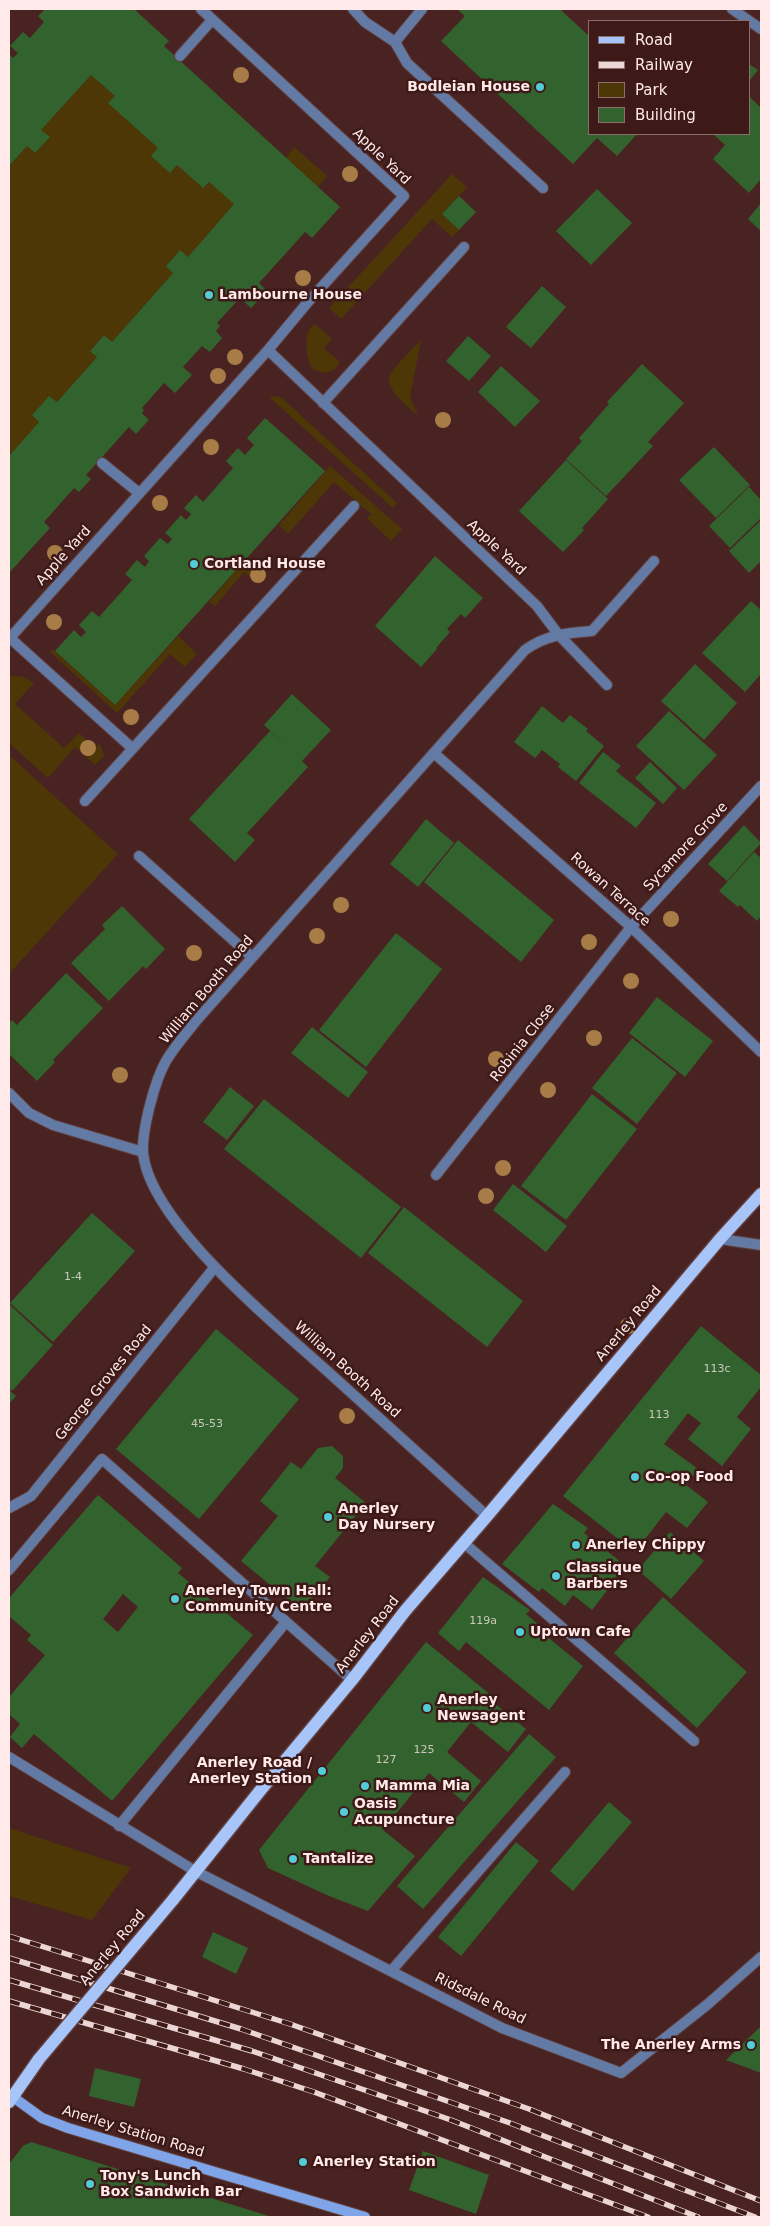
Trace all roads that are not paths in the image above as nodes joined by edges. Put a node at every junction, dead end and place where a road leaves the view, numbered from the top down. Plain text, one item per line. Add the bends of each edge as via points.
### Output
1 (201, 9) edge
2 (353, 9) edge
3 (422, 9) edge
4 (732, 9) edge
5 (212, 20) junction
6 (748, 20) edge
7 (750, 21) edge
8 (761, 29) edge
9 (395, 42) junction
10 (180, 56) dead end
11 (543, 188) dead end
12 (464, 247) dead end
13 (268, 350) junction
14 (323, 403) junction
15 (102, 463) dead end
16 (139, 493) junction
17 (354, 506) dead end
18 (654, 561) dead end
19 (558, 634) junction
20 (10, 638) edge
21 (607, 685) dead end
22 (132, 748) junction
23 (435, 754) junction
24 (761, 786) edge
25 (85, 801) dead end
26 (139, 856) dead end
27 (631, 927) junction
28 (252, 957) junction
29 (761, 1052) edge
30 (9, 1093) edge
31 (143, 1152) junction
32 (436, 1175) dead end
33 (761, 1194) edge
34 (720, 1239) junction
35 (761, 1245) edge
36 (214, 1268) junction
37 (9, 1508) edge
38 (487, 1516) junction
39 (464, 1543) junction
40 (9, 1570) edge
41 (286, 1622) junction
42 (352, 1680) junction
43 (694, 1740) dead end
44 (9, 1757) edge
45 (565, 1772) dead end
46 (119, 1826) junction
47 (195, 1871) junction
48 (761, 1957) edge
49 (392, 1970) junction
50 (11, 2100) edge
51 (364, 2217) edge

1 - 5 street, Apple Yard
2 - 9 street via 365,22
3 - 9 street
4 - 6 street
5 - 10 street
5 - 13 street, Apple Yard via 404,196
7 - 8 street
9 - 11 street via 407,63
12 - 14 street
13 - 14 street, Apple Yard
13 - 16 street, Apple Yard
14 - 19 street, Apple Yard via 537,606
15 - 16 street
16 - 20 street, Apple Yard
17 - 22 street
18 - 19 street, William Booth Road via 592,631
19 - 21 street
19 - 23 street, William Booth Road via 526,650
20 - 22 street, Apple Yard
22 - 25 street
23 - 27 street, Rowan Terrace
23 - 28 street, William Booth Road
24 - 27 street, Sycamore Grove
26 - 28 street
27 - 29 street, Rowan Terrace
27 - 32 street, Robinia Close
28 - 31 street, William Booth Road via 166,1061 150,1106
30 - 31 street via 29,1113 53,1125
31 - 36 street, William Booth Road via 151,1182 165,1207
33 - 34 main road, Anerley Road
34 - 35 street
34 - 38 main road, Anerley Road
36 - 37 street, George Groves Road via 31,1496
36 - 38 street, William Booth Road
38 - 39 main road, Anerley Road
39 - 42 main road, Anerley Road via 405,1611
39 - 43 street
40 - 41 street via 102,1459
41 - 42 street
41 - 46 street
42 - 47 main road, Anerley Road
44 - 46 street, Ridsdale Road
45 - 49 street
46 - 47 street, Ridsdale Road
47 - 49 street, Ridsdale Road
47 - 50 main road, Anerley Road, bridge via 39,2059
48 - 49 street, Ridsdale Road via 621,2073 502,2028
50 - 51 street, Anerley Station Road via 68,2128

